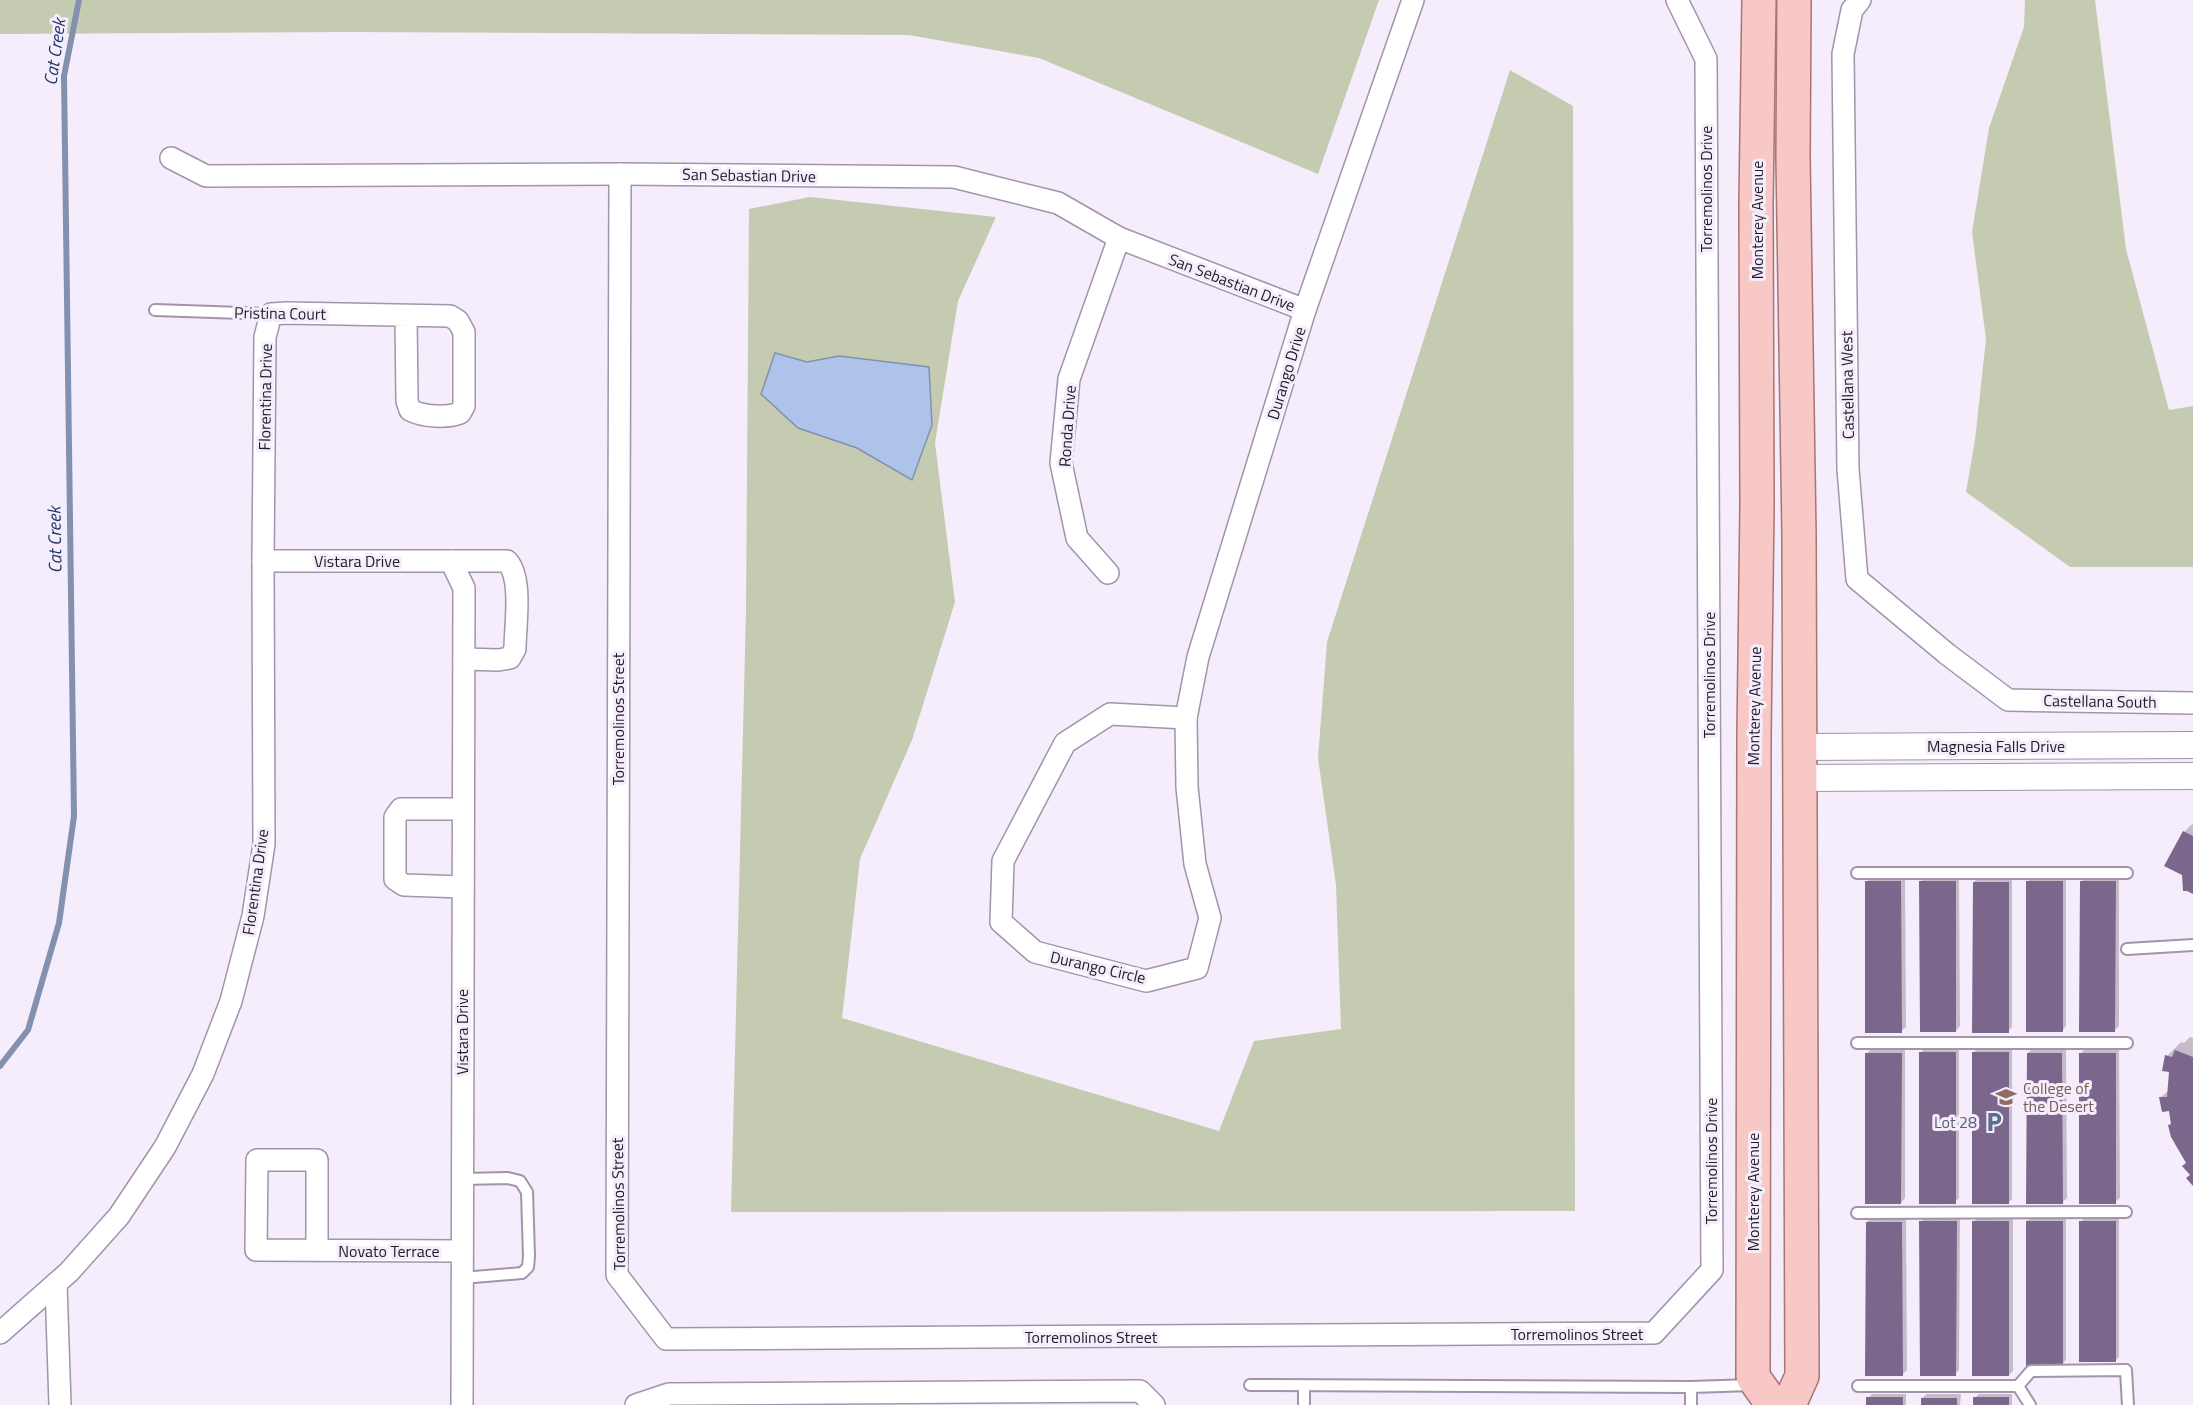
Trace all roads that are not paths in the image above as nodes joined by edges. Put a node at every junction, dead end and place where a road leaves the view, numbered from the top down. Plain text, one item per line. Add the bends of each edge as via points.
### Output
1 (1413, 0) edge
2 (1677, 0) edge
3 (1760, 0) edge
4 (1794, 0) edge
5 (1860, 0) edge
6 (171, 158) dead end
7 (620, 174) junction
8 (1119, 238) junction
9 (155, 310) dead end
10 (1305, 310) junction
11 (271, 314) junction
12 (406, 316) junction
13 (1757, 418) junction
14 (263, 561) junction
15 (451, 561) junction
16 (1108, 573) dead end
17 (464, 659) junction
18 (2008, 700) joint
19 (2193, 703) edge
20 (1186, 718) junction
21 (2193, 745) edge
22 (1800, 763) junction
23 (2193, 776) edge
24 (463, 809) junction
25 (1857, 873) dead end
26 (2127, 873) dead end
27 (463, 887) junction
28 (2193, 945) edge
29 (2127, 949) dead end
30 (1857, 1042) dead end
31 (2127, 1043) dead end
32 (462, 1179) junction
33 (2126, 1212) dead end
34 (1857, 1213) dead end
35 (317, 1251) junction
36 (461, 1251) junction
37 (462, 1278) junction
38 (56, 1284) junction
39 (0, 1333) edge
40 (1654, 1333) joint
41 (1250, 1385) dead end
42 (1858, 1386) dead end
43 (2018, 1386) junction
44 (1304, 1387) junction
45 (1691, 1387) junction
46 (1765, 1395) edge
47 (60, 1405) edge
48 (462, 1405) edge
49 (636, 1405) edge
50 (1154, 1405) edge
51 (1304, 1405) edge
52 (1691, 1405) edge
53 (1789, 1405) edge
54 (2030, 1405) edge
55 (2128, 1405) edge

1 - 10 street, Durango Drive
2 - 40 street, Torremolinos Drive via 1706,59 1712,1270
3 - 13 main road, Monterey Avenue
4 - 22 main road
5 - 18 street, Castellana West via 1852,10 1843,54 1848,469 1857,579
6 - 7 street, San Sebastian Drive via 206,176
7 - 8 street, San Sebastian Drive via 954,177 1058,203
7 - 40 street, Torremolinos Street via 617,1275 666,1339
8 - 10 street, San Sebastian Drive
8 - 16 street, Ronda Drive via 1069,379 1061,463 1077,538
9 - 11 lane, Pristina Court
10 - 20 street, Durango Drive via 1198,657
11 - 12 street, Pristina Court
11 - 14 street, Florentina Drive via 265,337
12 - 12 street, Pristina Court via 450,316 458,321 464,332 464,406 460,413 410,411
13 - 22 main road via 1775,473 1780,522 1784,765 1790,775
13 - 46 main road, Monterey Avenue via 1753,1377
14 - 15 street, Vistara Drive
14 - 38 street, Florentina Drive via 264,844 253,916 231,1001 203,1074 165,1147 119,1216
15 - 17 street, Vistara Drive via 464,588
15 - 17 street, Vistara Drive via 507,561 516,583 515,649 510,658
17 - 24 street, Vistara Drive
18 - 19 street, Castellana South
20 - 20 street, Durango Circle via 1110,714 1065,742 1004,861 1001,922 1035,952 1146,981 1197,968 1210,918 1195,864 1187,787
21 - 22 street, Magnesia Falls Drive
22 - 23 street, Magnesia Falls Drive
22 - 53 main road via 1802,1376
24 - 27 street, Vistara Drive
24 - 27 street via 401,809 394,817 395,879 404,885
25 - 26 lane
27 - 32 street, Vistara Drive
28 - 29 lane
30 - 31 lane
32 - 36 street, Vistara Drive
32 - 37 lane via 520,1181 527,1191 529,1256 528,1267 522,1274
33 - 34 lane
35 - 35 street, Novato Terrace via 256,1250 257,1160 317,1160
35 - 36 street, Novato Terrace
36 - 37 street, Vistara Drive
37 - 48 street, Vistara Drive
38 - 39 street, Florentina Drive
38 - 47 street
41 - 44 lane
42 - 43 lane
43 - 54 lane
43 - 55 lane via 2031,1371 2126,1370
44 - 45 lane
44 - 51 lane
45 - 46 lane
45 - 52 lane
49 - 50 street via 669,1394 1128,1391 1140,1391

